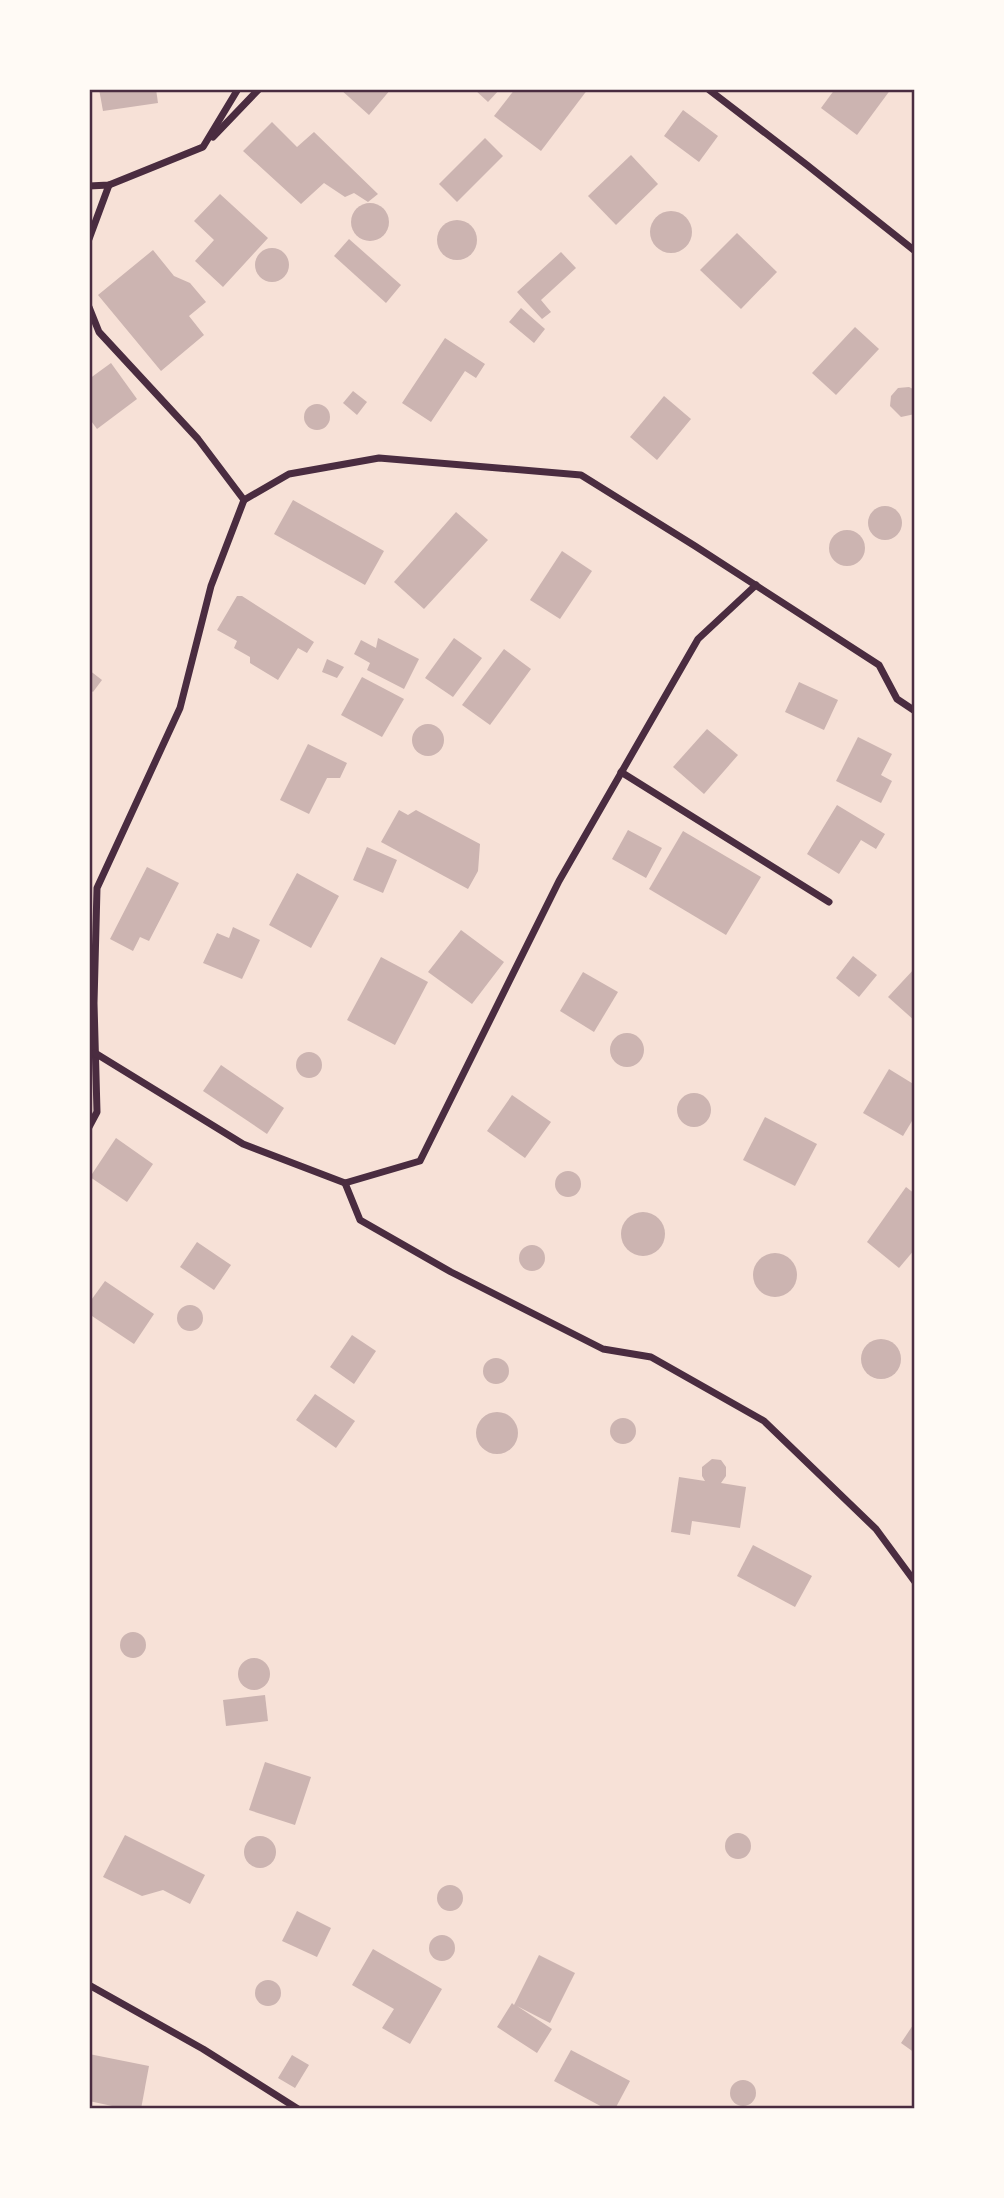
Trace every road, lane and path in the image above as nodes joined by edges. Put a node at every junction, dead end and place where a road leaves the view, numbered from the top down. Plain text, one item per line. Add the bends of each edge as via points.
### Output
1 (238, 89) edge
2 (259, 89) edge
3 (708, 89) edge
4 (203, 147) junction
5 (109, 185) junction
6 (89, 186) edge
7 (89, 239) edge
8 (915, 251) edge
9 (89, 307) edge
10 (244, 500) junction
11 (756, 585) junction
12 (915, 711) edge
13 (621, 772) junction
14 (829, 902) dead end
15 (95, 1053) junction
16 (89, 1127) edge
17 (345, 1183) junction
18 (915, 1582) edge
19 (89, 1984) edge
20 (298, 2109) edge

1 - 4 street
2 - 4 street
3 - 8 street
4 - 5 street
5 - 6 street
5 - 7 street
9 - 10 street via 99,332 198,439
10 - 11 street via 289,474 379,458 581,475
10 - 15 street via 211,586 180,708 96,888
11 - 12 street via 878,665 897,699
11 - 13 street via 698,639
13 - 14 street
13 - 17 street via 559,881 420,1161
15 - 16 street via 96,1112
15 - 17 street via 243,1144
17 - 18 street via 360,1220 428,1259 603,1349 651,1357 764,1421 876,1529
19 - 20 street

